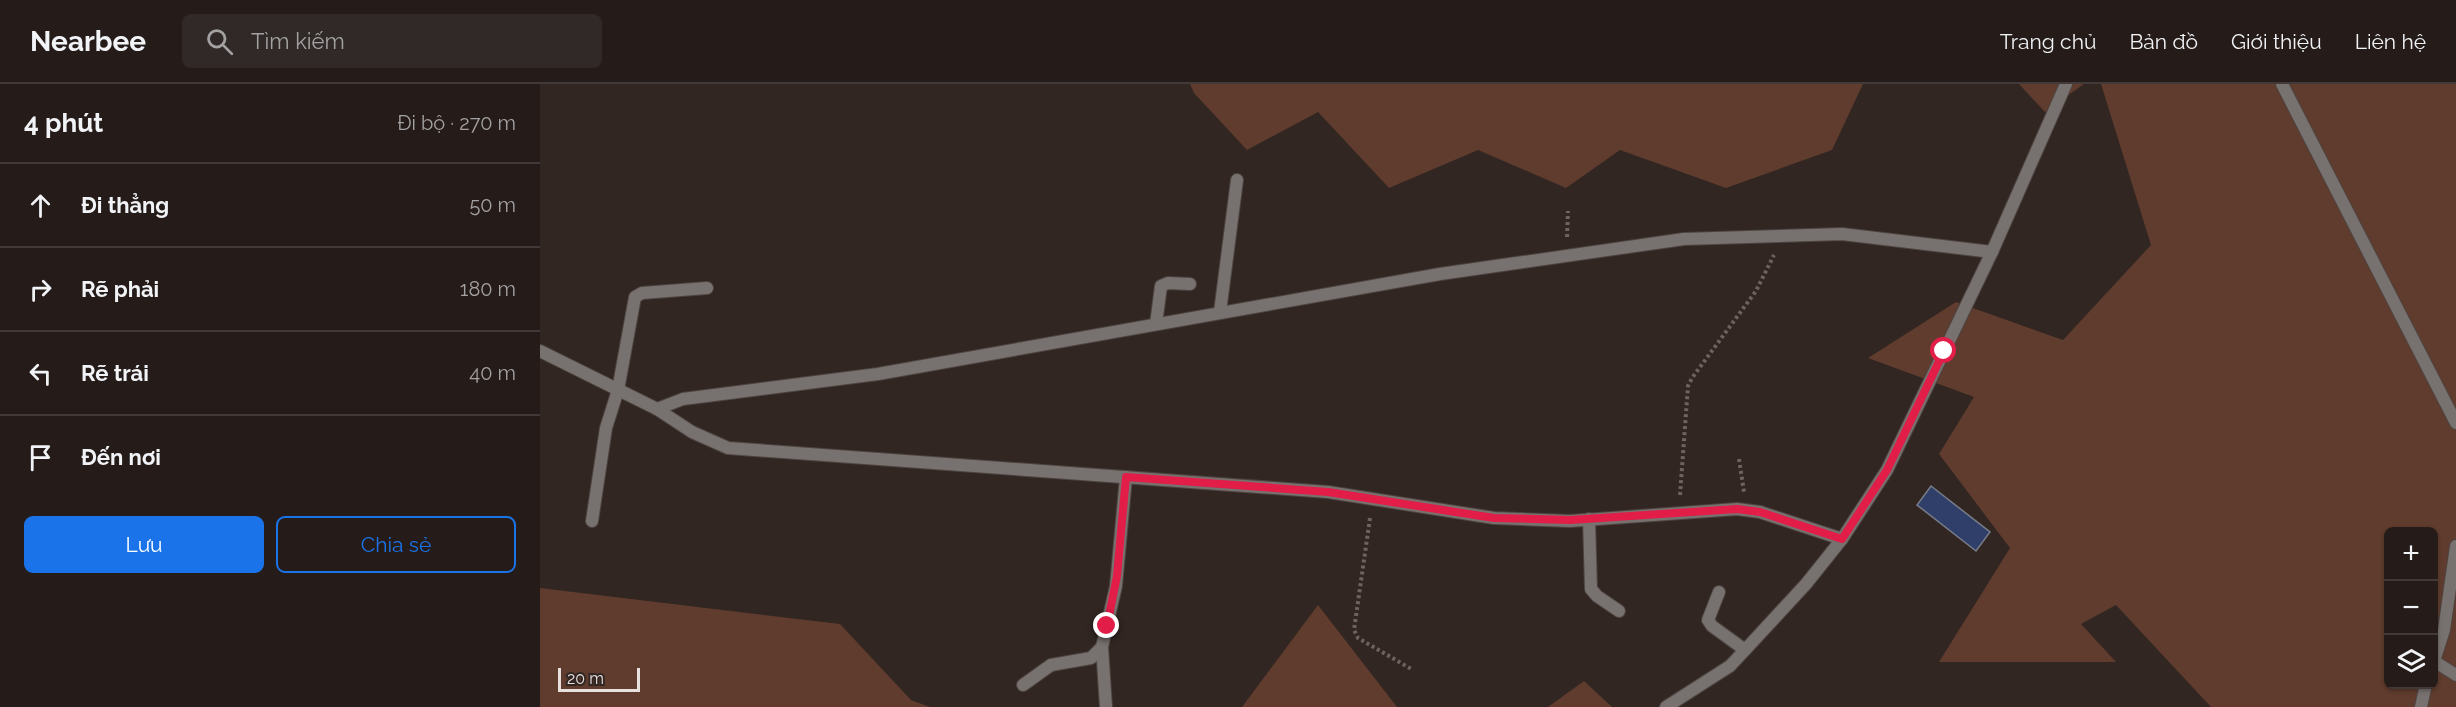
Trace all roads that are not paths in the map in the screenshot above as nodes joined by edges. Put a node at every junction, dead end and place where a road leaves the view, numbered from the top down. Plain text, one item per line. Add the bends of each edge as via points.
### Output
1 (2066, 84) edge
2 (2282, 84) edge
3 (1237, 180) dead end
4 (1992, 252) junction
5 (1190, 284) dead end
6 (707, 288) dead end
7 (1220, 312) junction
8 (1156, 324) junction
9 (540, 351) edge
10 (618, 390) junction
11 (657, 409) junction
12 (2456, 423) edge
13 (1126, 477) junction
14 (1589, 519) junction
15 (591, 521) dead end
16 (1842, 539) junction
17 (2456, 546) edge
18 (1719, 592) dead end
19 (1619, 611) dead end
20 (1102, 647) junction
21 (2438, 648) edge
22 (1745, 650) junction
23 (2438, 664) edge
24 (2456, 675) edge
25 (1023, 685) dead end
26 (2425, 689) edge
27 (1106, 707) edge
28 (1666, 707) edge
29 (2421, 707) edge

1 - 4 street
2 - 12 street
3 - 7 street
4 - 7 street via 1842,234 1684,239 1440,274
4 - 16 street via 1887,470
5 - 8 street via 1161,286
6 - 10 street via 642,293 635,297
7 - 8 street
8 - 11 street via 878,374 683,399
9 - 10 street
10 - 11 street
10 - 15 street via 606,428
11 - 13 street via 692,432 728,448
13 - 14 street via 1328,492 1494,518
13 - 20 street via 1116,586
14 - 16 street via 1737,509 1760,512
14 - 19 street via 1591,589
16 - 22 street
17 - 21 street via 2445,630
18 - 22 street via 1708,620
20 - 25 street via 1091,658 1052,665
20 - 27 street
22 - 28 street via 1730,666
23 - 24 street
26 - 29 street

